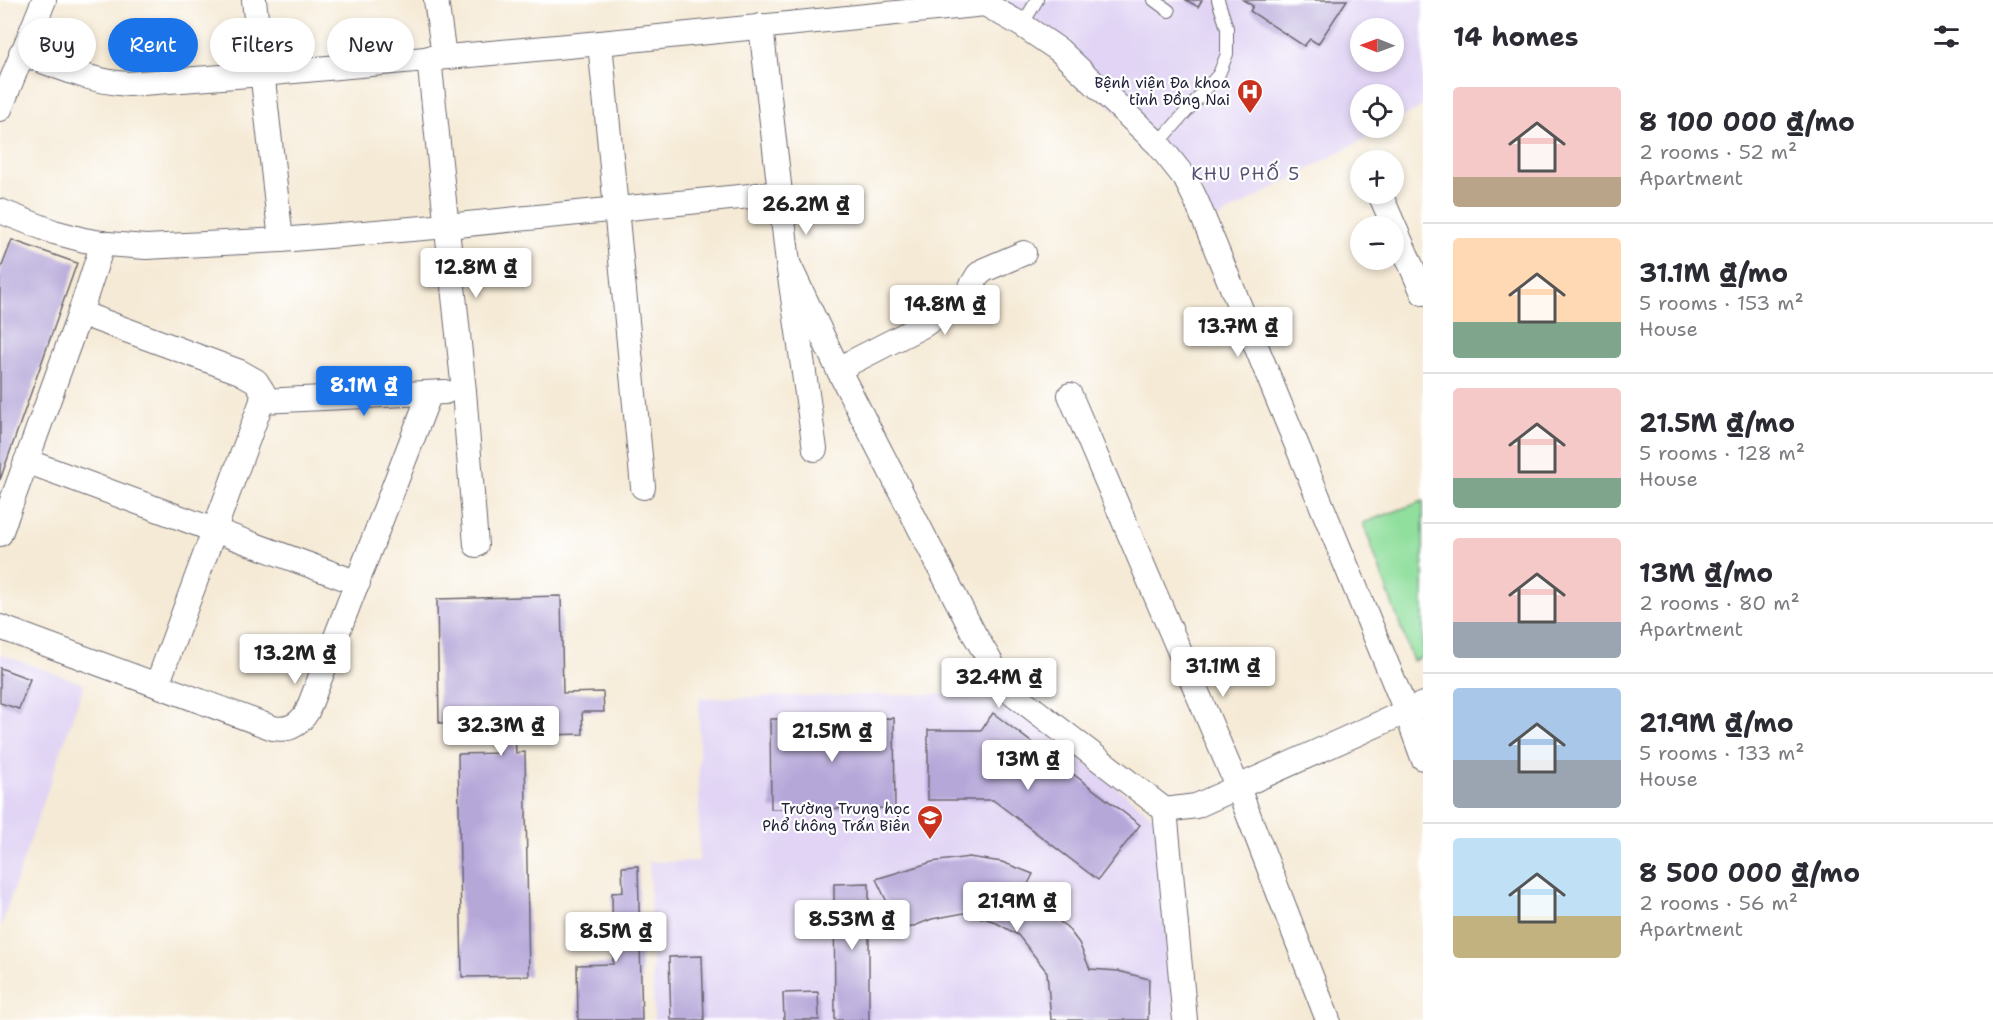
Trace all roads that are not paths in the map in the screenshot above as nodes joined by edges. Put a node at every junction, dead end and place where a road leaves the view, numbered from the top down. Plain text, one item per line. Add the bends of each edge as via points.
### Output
1 (44, 0) edge
2 (254, 0) edge
3 (436, 0) edge
4 (1037, 0) edge
5 (1154, 0) edge
6 (1218, 0) edge
7 (982, 2) edge
8 (1169, 10) dead end
9 (36, 18) edge
10 (1022, 25) junction
11 (761, 26) junction
12 (600, 43) junction
13 (437, 57) junction
14 (18, 61) edge
15 (75, 72) edge
16 (262, 74) junction
17 (0, 109) edge
18 (1158, 144) junction
19 (780, 193) junction
20 (1384, 204) edge
21 (615, 210) junction
22 (0, 211) edge
23 (447, 226) junction
24 (281, 240) junction
25 (103, 243) junction
26 (1024, 253) dead end
27 (788, 263) junction
28 (1423, 293) edge
29 (80, 313) junction
30 (838, 369) junction
31 (464, 391) junction
32 (430, 393) junction
33 (1070, 395) dead end
34 (262, 401) junction
35 (814, 449) dead end
36 (26, 461) junction
37 (643, 487) dead end
38 (214, 530) junction
39 (0, 534) edge
40 (476, 545) dead end
41 (358, 583) junction
42 (0, 627) edge
43 (157, 685) junction
44 (1415, 708) edge
45 (1423, 758) edge
46 (1238, 788) junction
47 (1165, 810) junction
48 (1185, 1020) edge
49 (1328, 1020) edge

1 - 9 street
2 - 16 street
3 - 13 street
4 - 10 lane
5 - 8 lane
6 - 18 lane via 1227,28 1227,54 1219,74
7 - 10 street
7 - 11 street
10 - 18 street via 1059,50
11 - 12 street
11 - 19 street
12 - 13 street
12 - 21 street
13 - 16 street
13 - 23 street
14 - 17 street
15 - 16 street via 107,83 129,84
16 - 24 street
18 - 44 street via 1185,178 1196,200
19 - 21 street
19 - 27 street
20 - 28 street
21 - 23 street
21 - 37 street
22 - 25 street via 54,232
23 - 24 street
23 - 31 street
24 - 25 street via 146,247
25 - 29 street
26 - 30 street via 984,270 966,295 924,325
27 - 30 street
27 - 35 street
29 - 34 street via 251,377 260,385
29 - 36 street
30 - 47 street via 973,632 1006,688
31 - 32 street
31 - 40 street
32 - 34 street
32 - 41 street
33 - 46 street
34 - 38 street
36 - 38 street
36 - 39 street
38 - 41 street
38 - 43 street
41 - 43 street via 307,712 293,726 273,728
42 - 43 street
44 - 45 street
44 - 46 street
46 - 47 street via 1196,806
46 - 49 street
47 - 48 street

